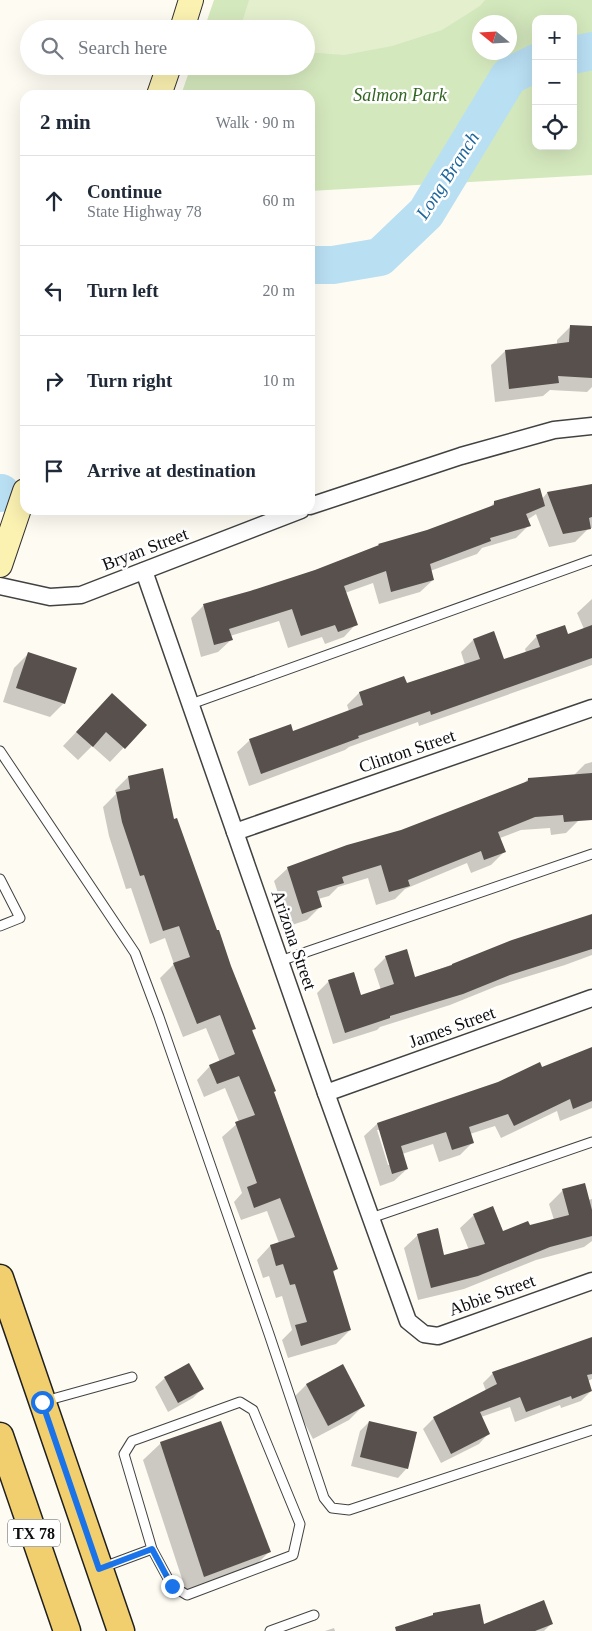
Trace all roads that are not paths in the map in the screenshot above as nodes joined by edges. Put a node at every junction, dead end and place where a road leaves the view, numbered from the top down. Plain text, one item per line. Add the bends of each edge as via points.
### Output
1 (191, 0) edge
2 (185, 20) edge
3 (166, 75) edge
4 (161, 90) edge
5 (592, 426) edge
6 (315, 504) edge
7 (20, 506) edge
8 (288, 515) edge
9 (592, 560) edge
10 (0, 564) edge
11 (144, 571) junction
12 (0, 586) edge
13 (191, 704) junction
14 (592, 708) edge
15 (0, 751) edge
16 (235, 832) junction
17 (592, 854) edge
18 (0, 879) edge
19 (0, 926) edge
20 (280, 961) junction
21 (592, 998) edge
22 (326, 1093) junction
23 (592, 1142) edge
24 (371, 1218) junction
25 (0, 1278) edge
26 (592, 1281) edge
27 (408, 1321) joint
28 (132, 1377) dead end
29 (42, 1402) junction
30 (592, 1430) edge
31 (0, 1436) edge
32 (152, 1549) junction
33 (99, 1569) junction
34 (314, 1615) dead end
35 (67, 1631) edge
36 (121, 1631) edge
37 (270, 1631) edge

1 - 2 street
3 - 4 street
5 - 6 street via 554,430 470,453
7 - 10 street
8 - 11 street, Bryan Street
9 - 13 lane
11 - 12 street, Bryan Street via 81,595 50,597
11 - 13 street, Arizona Street
13 - 16 street, Arizona Street
14 - 16 street, Clinton Street
15 - 30 lane via 135,953 324,1498 332,1508 349,1510
16 - 20 street, Arizona Street
17 - 20 lane
18 - 19 lane via 20,918
20 - 22 street, Arizona Street
21 - 22 street, James Street
22 - 24 street, Arizona Street
23 - 24 lane
24 - 27 street, Arizona Street
25 - 29 main road, TX 78
26 - 27 street, Abbie Street via 438,1336 424,1334
28 - 29 lane
29 - 33 main road, TX 78
31 - 35 main road, TX 78
32 - 32 lane via 124,1454 132,1441 240,1402 253,1410 300,1524 293,1555 187,1595 172,1586
32 - 33 lane
33 - 36 main road, TX 78
34 - 37 lane

